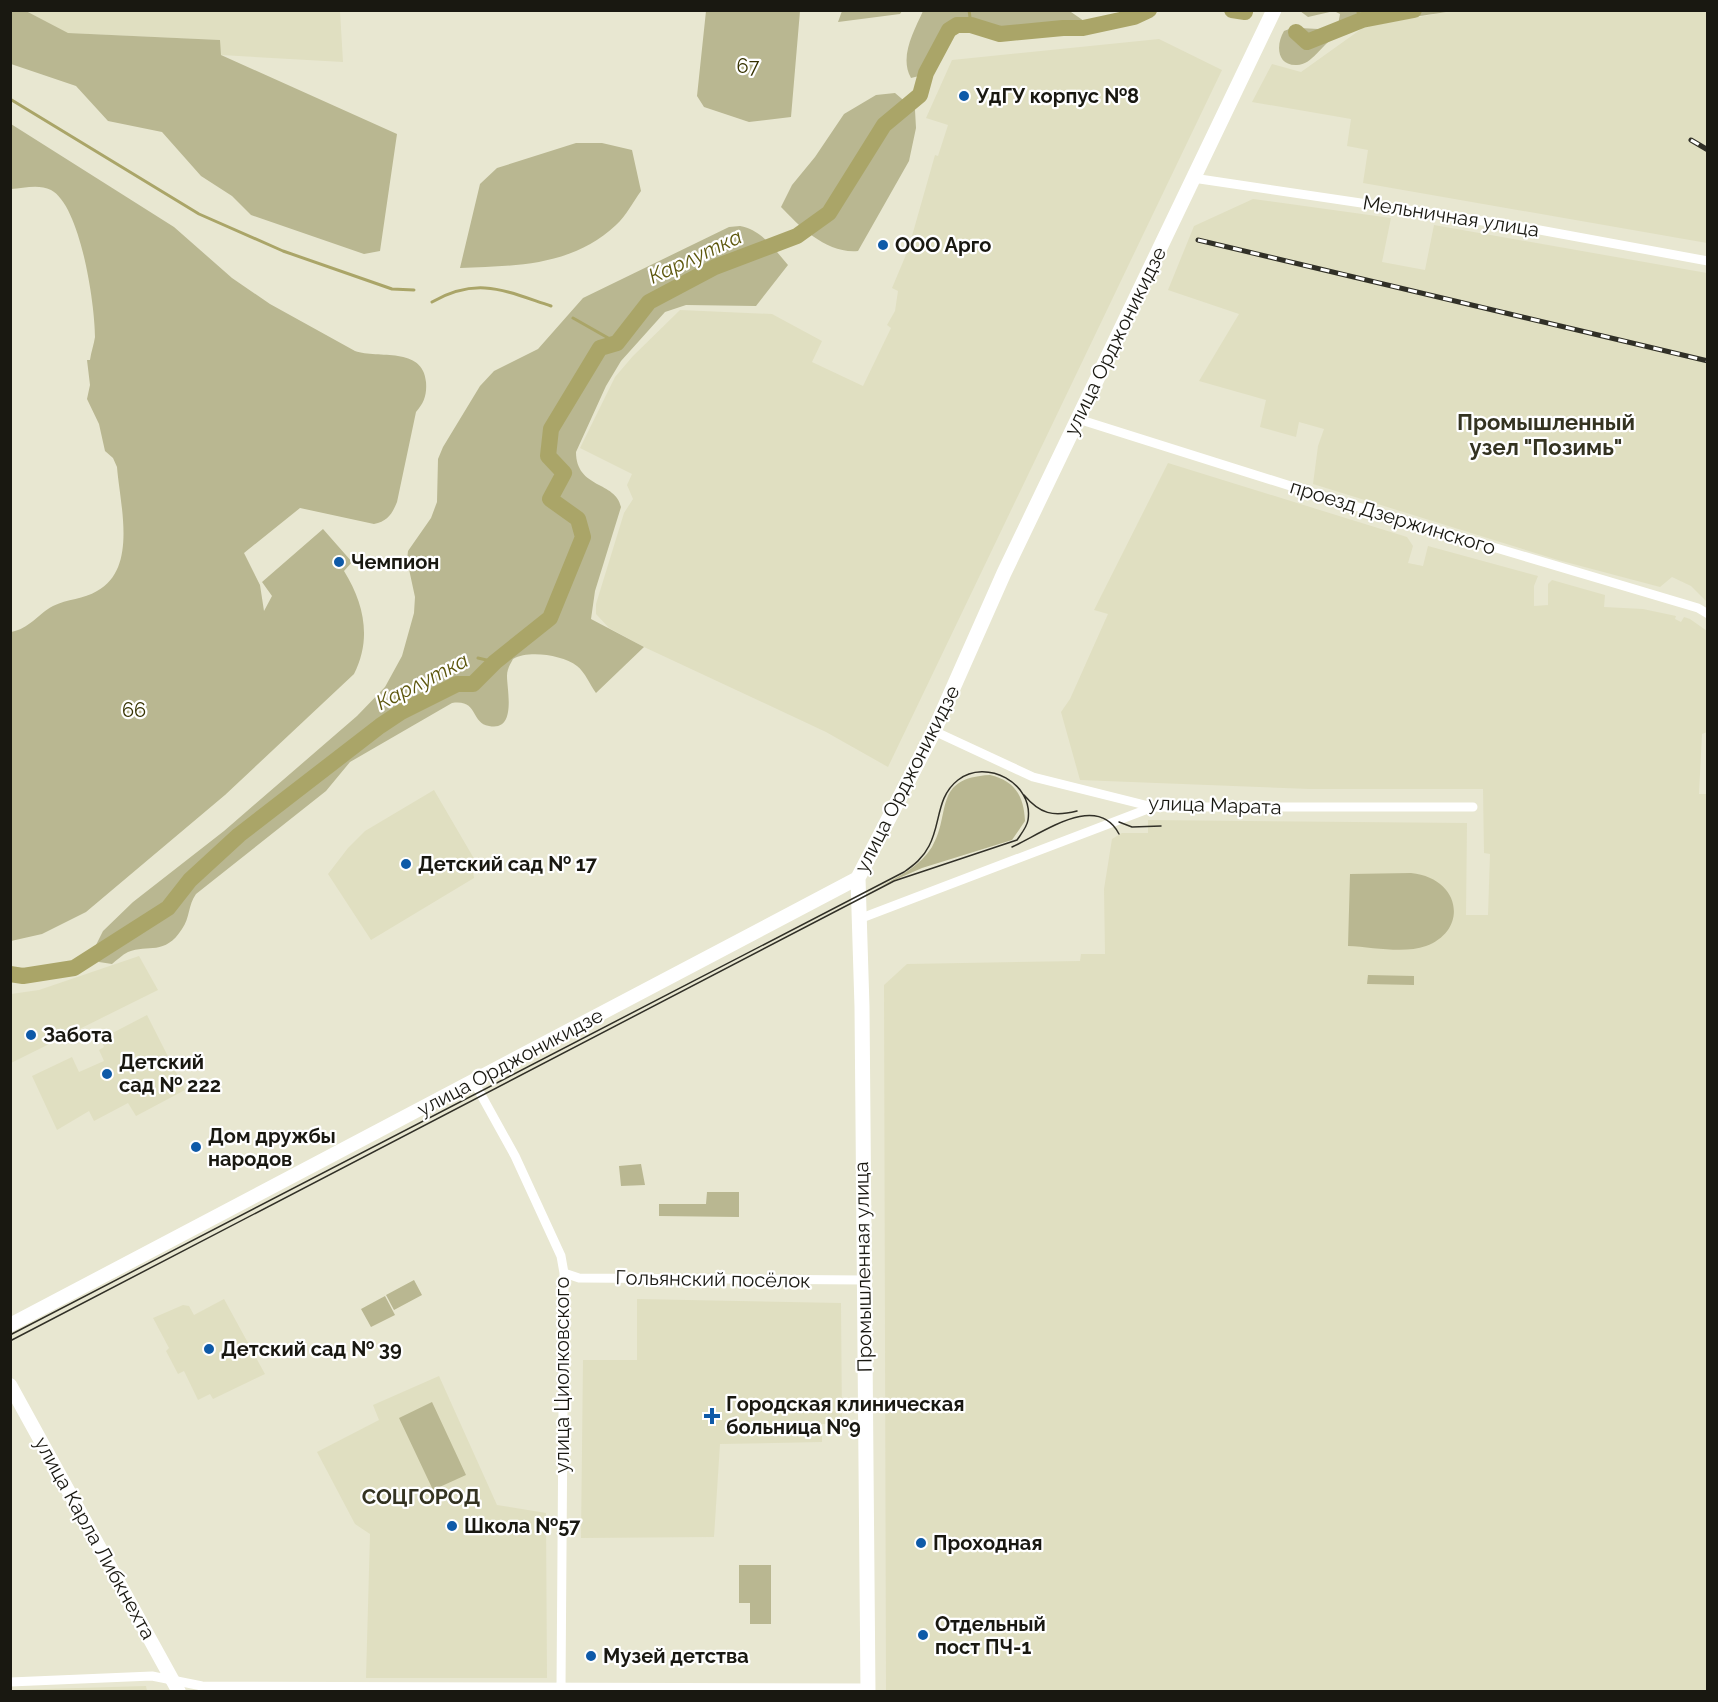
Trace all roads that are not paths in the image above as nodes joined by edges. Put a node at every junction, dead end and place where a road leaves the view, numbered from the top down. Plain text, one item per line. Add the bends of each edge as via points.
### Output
1 (1274, 10) edge
2 (1193, 178) junction
3 (1707, 261) edge
4 (1078, 418) junction
5 (1707, 614) edge
6 (934, 731) junction
7 (1153, 807) junction
8 (1473, 807) dead end
9 (858, 878) junction
10 (859, 919) junction
11 (474, 1082) junction
12 (564, 1274) junction
13 (863, 1280) junction
14 (10, 1325) edge
15 (10, 1385) edge
16 (10, 1682) edge
17 (176, 1686) edge
18 (561, 1688) junction
19 (868, 1690) edge

1 - 2 main road, улица Орджоникидзе
2 - 3 street, Мельничная улица via 1523,226
2 - 4 main road, улица Орджоникидзе
4 - 5 street, проезд Дзержинского via 1338,501 1698,608
4 - 6 main road, улица Орджоникидзе
6 - 7 street, улица Марата via 1033,777
6 - 9 main road, улица Орджоникидзе
7 - 8 street, улица Марата
7 - 10 street
9 - 10 main road, Промышленная улица
9 - 11 main road, улица Орджоникидзе
10 - 13 main road, Промышленная улица
11 - 12 street, улица Циолковского via 515,1156 561,1256
11 - 14 main road, улица Орджоникидзе
12 - 13 street, Гольянский посёлок via 579,1278
12 - 18 street, улица Циолковского
13 - 19 main road, Промышленная улица
15 - 17 main road, улица Карла Либкнехта
16 - 17 street via 152,1676
17 - 18 street
18 - 19 street

